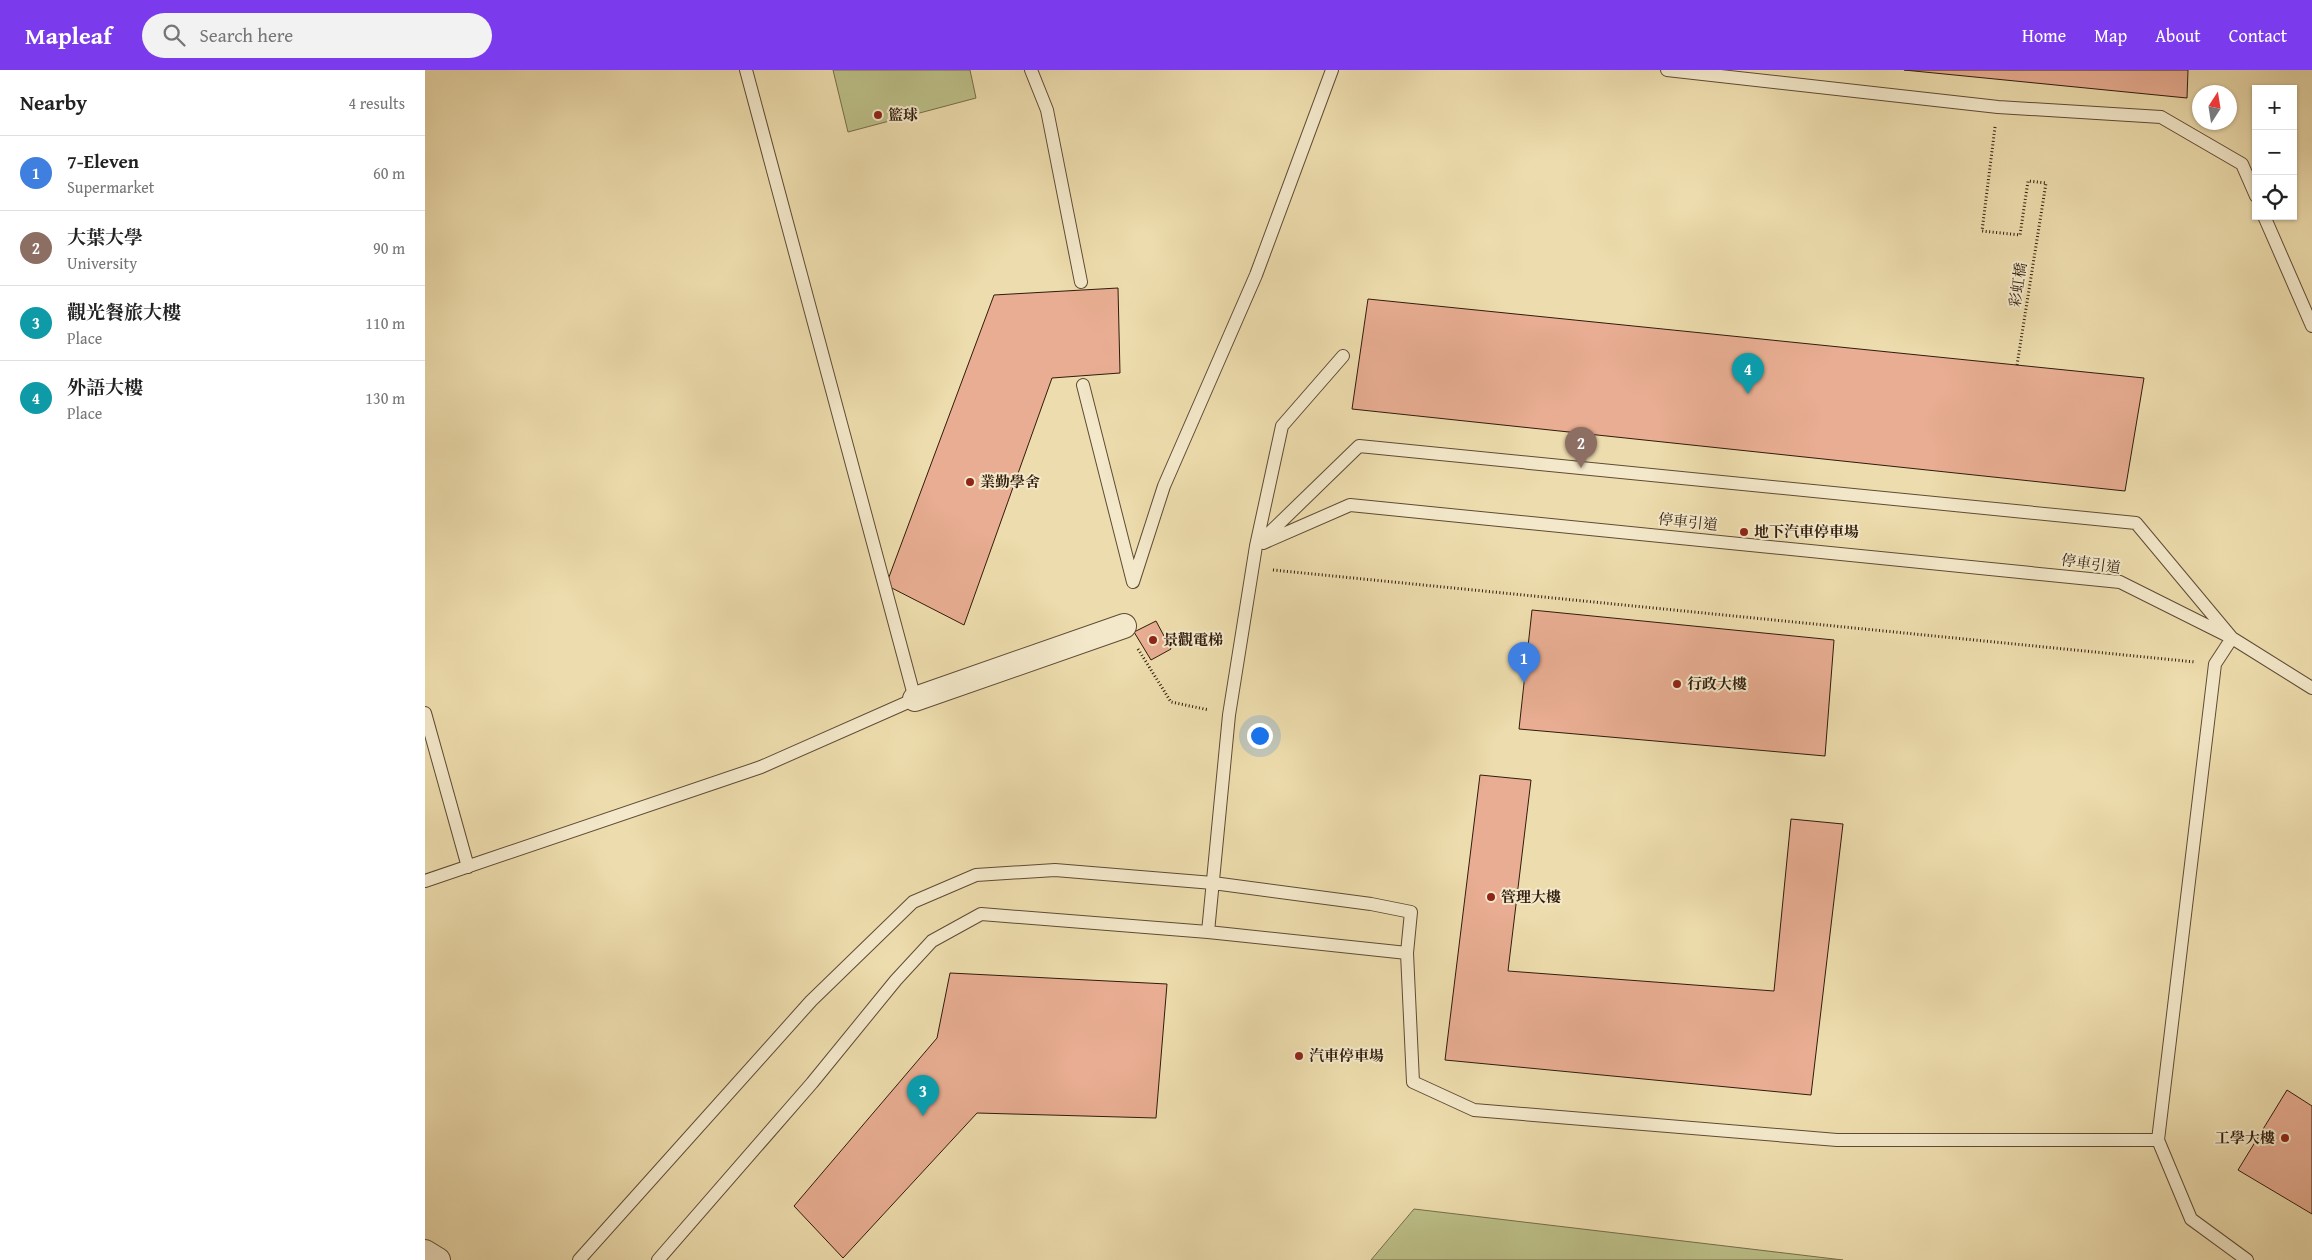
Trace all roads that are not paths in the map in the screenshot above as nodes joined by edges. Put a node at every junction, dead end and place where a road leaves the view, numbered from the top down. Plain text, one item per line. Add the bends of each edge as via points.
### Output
1 (745, 70) edge
2 (1031, 70) edge
3 (1332, 70) edge
4 (1667, 70) edge
5 (2252, 187) edge
6 (2266, 220) edge
7 (1081, 282) dead end
8 (2312, 326) edge
9 (1343, 356) dead end
10 (1083, 385) dead end
11 (1256, 546) junction
12 (1124, 626) road end
13 (2232, 638) junction
14 (2312, 688) edge
15 (915, 699) junction
16 (425, 713) edge
17 (467, 867) junction
18 (425, 881) edge
19 (1213, 883) junction
20 (1208, 932) junction
21 (1407, 953) junction
22 (2157, 1140) junction
23 (425, 1252) edge
24 (438, 1260) edge
25 (579, 1260) edge
26 (658, 1260) edge
27 (2247, 1260) edge

1 - 15 lane
2 - 7 lane via 1047,110
3 - 10 lane via 1255,275 1164,486 1133,582
4 - 5 lane via 1998,107 2161,117 2242,164
6 - 8 lane
9 - 11 lane via 1283,426
11 - 13 lane, 停車引道 via 1350,505 2120,582
11 - 13 lane via 1359,446 2136,523
11 - 19 lane via 1229,715
12 - 15 street
13 - 14 lane
13 - 22 lane via 2215,664
15 - 17 lane via 761,767
16 - 17 lane
17 - 18 lane
19 - 20 lane
19 - 21 lane via 1411,912
19 - 25 lane via 1055,870 976,875 913,902 811,1001
20 - 21 lane
20 - 26 lane via 981,914 931,941
21 - 22 lane via 1413,1082 1474,1110 1837,1140
22 - 27 lane via 2191,1219
23 - 24 street

